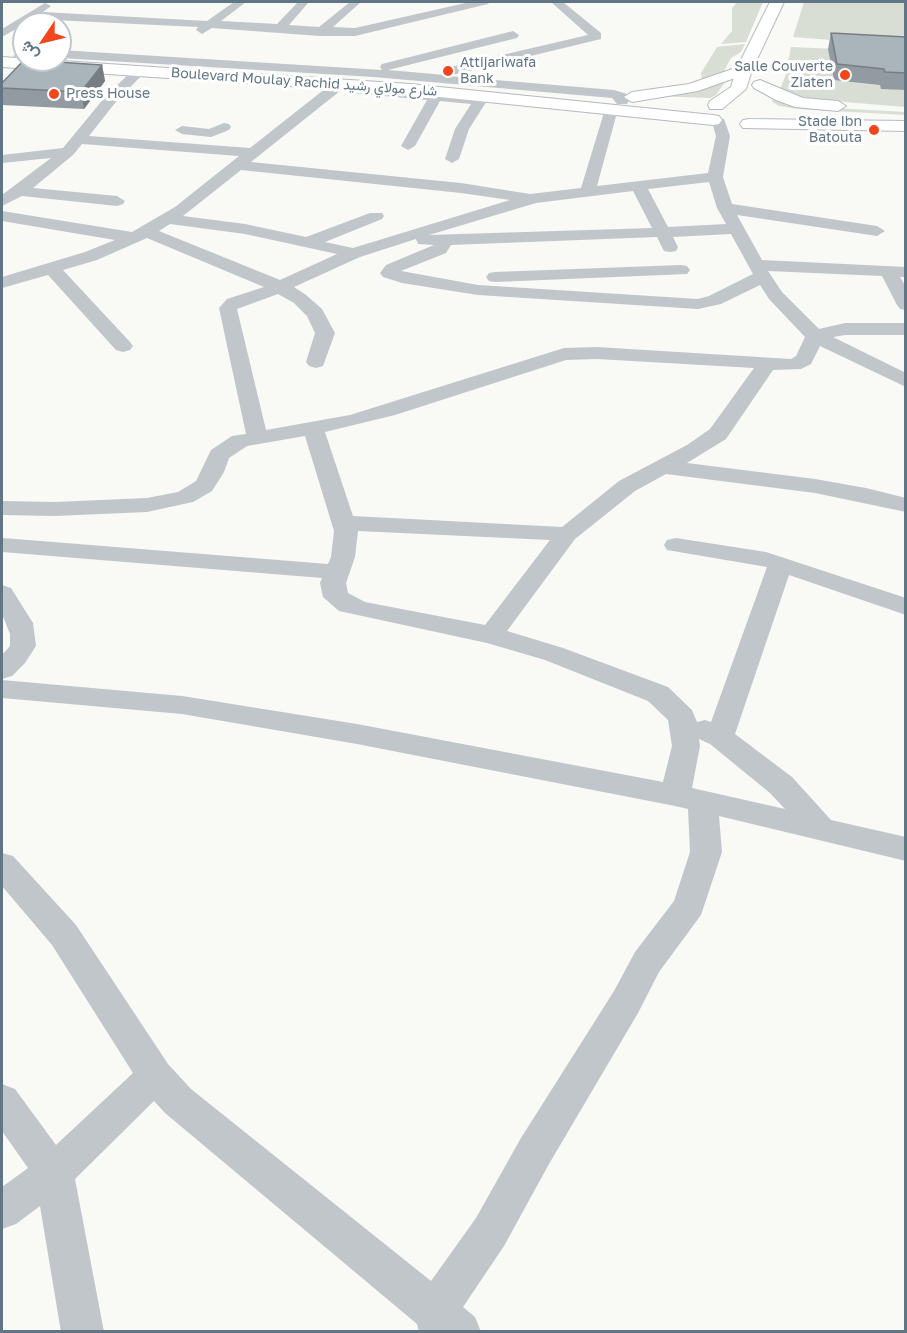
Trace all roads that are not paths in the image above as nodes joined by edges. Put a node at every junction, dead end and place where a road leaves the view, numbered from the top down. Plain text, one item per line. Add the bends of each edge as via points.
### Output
1 (240, 2) edge
2 (304, 2) edge
3 (356, 2) edge
4 (484, 2) edge
5 (556, 2) edge
6 (784, 4) edge
7 (114, 7) dead end
8 (164, 8) dead end
9 (72, 19) edge
10 (96, 19) junction
11 (144, 21) junction
12 (208, 25) junction
13 (279, 28) junction
14 (320, 32) junction
15 (513, 35) dead end
16 (195, 37) dead end
17 (775, 41) dead end
18 (180, 50) dead end
19 (72, 56) edge
20 (72, 57) edge
21 (169, 59) junction
22 (2, 62) edge
23 (2, 66) edge
24 (744, 70) junction
25 (138, 72) junction
26 (374, 73) junction
27 (427, 77) junction
28 (338, 86) junction
29 (436, 94) junction
30 (757, 96) junction
31 (481, 98) junction
32 (616, 103) junction
33 (851, 107) dead end
34 (884, 109) dead end
35 (906, 111) edge
36 (716, 118) junction
37 (906, 119) edge
38 (747, 124) junction
39 (906, 126) edge
40 (224, 127) dead end
41 (171, 129) dead end
42 (77, 139) junction
43 (408, 146) dead end
44 (68, 152) junction
45 (253, 153) junction
46 (2, 159) edge
47 (452, 159) dead end
48 (237, 165) junction
49 (715, 177) junction
50 (639, 186) junction
51 (19, 190) junction
52 (588, 193) junction
53 (560, 196) junction
54 (535, 198) junction
55 (2, 201) edge
56 (724, 208) junction
57 (2, 216) edge
58 (376, 216) dead end
59 (167, 219) junction
60 (83, 229) junction
61 (735, 229) junction
62 (877, 231) dead end
63 (663, 233) junction
64 (141, 235) junction
65 (571, 236) junction
66 (402, 239) junction
67 (441, 241) junction
68 (308, 243) junction
69 (354, 253) junction
70 (52, 268) junction
71 (681, 270) junction
72 (759, 271) junction
73 (897, 271) edge
74 (428, 282) junction
75 (2, 283) edge
76 (279, 287) junction
77 (698, 304) junction
78 (906, 305) edge
79 (906, 329) edge
80 (815, 336) junction
81 (123, 346) dead end
82 (316, 362) dead end
83 (767, 364) junction
84 (906, 381) edge
85 (313, 428) junction
86 (257, 436) junction
87 (663, 467) junction
88 (906, 505) edge
89 (2, 508) edge
90 (55, 509) junction
91 (343, 523) junction
92 (567, 534) junction
93 (676, 545) dead end
94 (2, 546) edge
95 (780, 565) junction
96 (338, 572) junction
97 (2, 594) edge
98 (906, 607) edge
99 (491, 634) junction
100 (2, 670) edge
101 (2, 689) edge
102 (682, 717) junction
103 (720, 737) junction
104 (689, 799) junction
105 (822, 830) junction
106 (906, 849) edge
107 (3, 870) edge
108 (154, 1076) junction
109 (2, 1101) edge
110 (54, 1173) junction
111 (2, 1210) edge
112 (445, 1325) edge
113 (84, 1332) edge

1 - 12 street
2 - 13 street
3 - 14 street
4 - 14 street via 403,13 355,32
5 - 27 street via 597,36
6 - 17 main road
6 - 24 main road
7 - 10 street
8 - 11 street
9 - 10 street
10 - 11 street
11 - 12 street
12 - 13 street
12 - 16 street
13 - 14 street
15 - 26 street
18 - 21 street
19 - 21 street
20 - 32 main road, Boulevard Moulay Rachid شارع مولاي رشيد via 350,77
21 - 26 street
22 - 25 main road, Boulevard Moulay Rachid شارع مولاي رشيد
23 - 25 street
24 - 32 main road via 692,88
24 - 36 main road via 738,89
25 - 28 main road, Boulevard Moulay Rachid شارع مولاي رشيد
25 - 42 street via 99,122
26 - 27 street
27 - 32 street
28 - 29 main road, Boulevard Moulay Rachid شارع مولاي رشيد
28 - 45 street
29 - 31 main road, Boulevard Moulay Rachid شارع مولاي رشيد
29 - 43 street
30 - 33 main road
30 - 36 main road
30 - 37 main road via 820,117
30 - 38 main road via 766,117
31 - 32 main road, Boulevard Moulay Rachid شارع مولاي رشيد
31 - 47 street via 462,129
32 - 36 main road, Boulevard Moulay Rachid شارع مولاي رشيد
32 - 52 street
34 - 35 main road
36 - 38 main road
36 - 49 street
38 - 39 main road
40 - 41 street via 211,133
42 - 44 street
42 - 45 street
44 - 46 street
44 - 51 street
45 - 48 street
48 - 54 street
48 - 59 street
49 - 50 street
49 - 56 street
50 - 52 street
50 - 63 street
51 - 55 street
51 - 60 street via 123,196
52 - 53 street
53 - 54 street
53 - 65 street
54 - 66 street
56 - 61 street
56 - 62 street
57 - 60 street
58 - 68 street
59 - 64 street
59 - 68 street
60 - 64 street
61 - 63 street
61 - 72 street
63 - 65 street
63 - 71 street
64 - 70 street
64 - 76 street
65 - 67 street
66 - 67 street
66 - 69 street
67 - 74 street via 440,249 389,273
68 - 69 street
69 - 76 street
70 - 75 street
70 - 81 street
71 - 74 street
71 - 77 street
72 - 73 street
72 - 77 street via 715,300
72 - 80 street via 775,296
73 - 78 street
74 - 77 street via 478,290
76 - 82 street via 315,313 325,333
76 - 86 street via 228,308
79 - 80 street via 845,329
80 - 83 street via 804,360 794,365
80 - 84 street
83 - 85 street via 564,354 388,411
83 - 87 street via 718,434
85 - 86 street
85 - 91 street
86 - 90 street via 224,450 204,486 186,497 147,505
87 - 88 street via 815,486
87 - 92 street via 627,486
89 - 90 street
90 - 94 street via 12,535
91 - 92 street
91 - 96 street via 346,531
92 - 99 street
93 - 95 street via 766,559
94 - 96 street
95 - 98 street
95 - 103 street
96 - 99 street via 333,582 336,597 348,605
97 - 100 street via 20,623 23,646
99 - 102 street via 658,694
101 - 104 street via 192,706
102 - 103 street
102 - 104 street
103 - 105 street via 781,785
104 - 105 street
104 - 112 street via 706,852 689,906 647,962 578,1085 535,1151
105 - 106 street
107 - 108 street via 64,935
108 - 110 street
108 - 112 street via 178,1101
109 - 110 street
110 - 111 street
110 - 113 street

